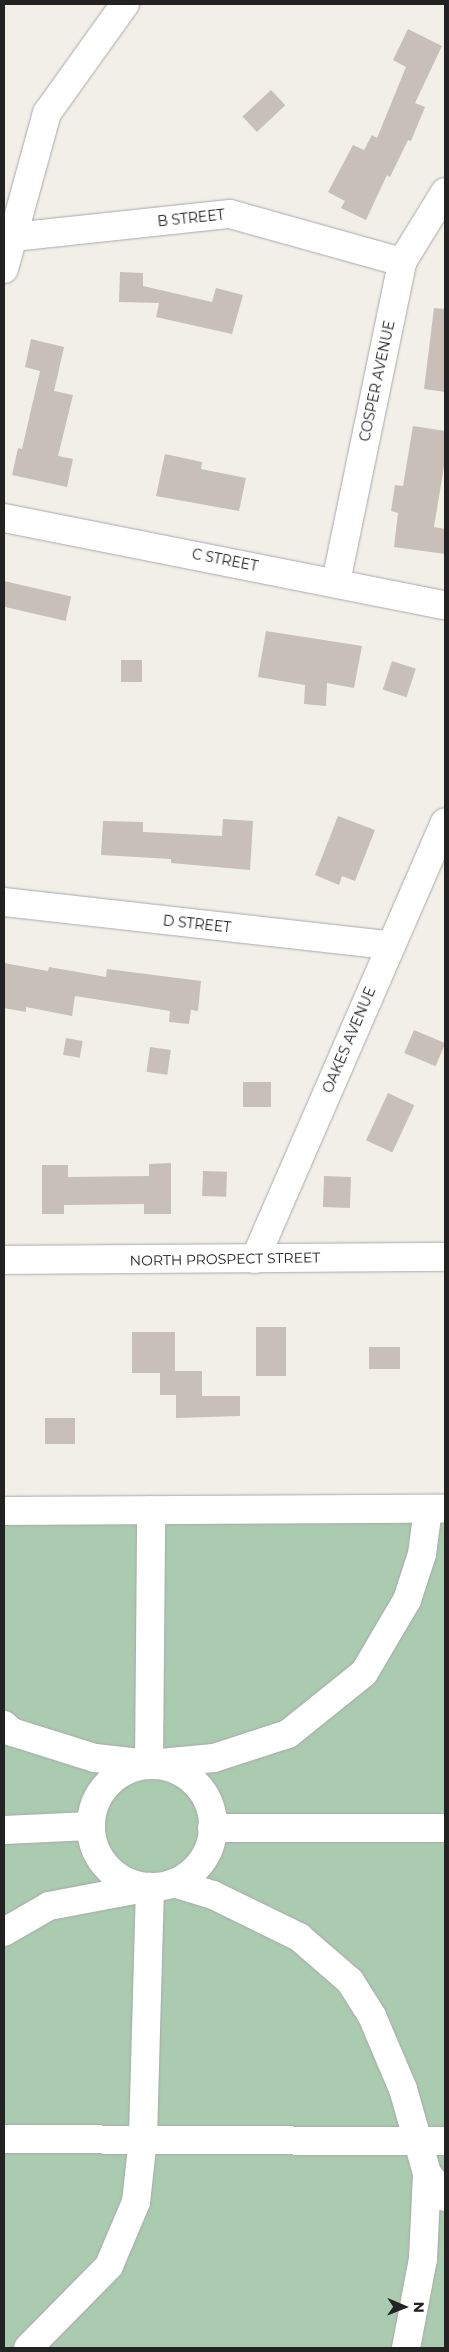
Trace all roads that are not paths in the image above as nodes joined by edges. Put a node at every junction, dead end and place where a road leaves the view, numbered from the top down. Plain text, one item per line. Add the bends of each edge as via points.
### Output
1 (125, 4) edge
2 (445, 192) edge
3 (8, 238) edge
4 (402, 262) junction
5 (4, 269) edge
6 (4, 518) edge
7 (336, 582) junction
8 (445, 605) edge
9 (445, 823) edge
10 (4, 902) edge
11 (390, 945) junction
12 (442, 1249) edge
13 (254, 1259) junction
14 (4, 1260) edge
15 (437, 1509) edge
16 (152, 1510) junction
17 (4, 1511) edge
18 (4, 1725) edge
19 (149, 1764) junction
20 (90, 1826) junction
21 (212, 1828) junction
22 (445, 1828) edge
23 (4, 1830) edge
24 (162, 1885) junction
25 (4, 1932) edge
26 (4, 2139) edge
27 (143, 2139) junction
28 (418, 2140) junction
29 (445, 2141) edge
30 (427, 2173) junction
31 (445, 2197) edge
32 (33, 2347) edge
33 (406, 2348) edge

1 - 3 street via 47,114
2 - 4 street, COSPER AVENUE
3 - 4 street, B STREET via 230,214
3 - 5 street
4 - 7 street, COSPER AVENUE
6 - 7 street, C STREET
7 - 8 street, C STREET
9 - 11 street, OAKES AVENUE
10 - 11 street, D STREET
11 - 13 street, OAKES AVENUE
12 - 13 street, NORTH PROSPECT STREET
13 - 14 street, NORTH PROSPECT STREET
15 - 16 street
15 - 19 street via 407,1600 364,1673 288,1734 214,1758
16 - 17 street
16 - 19 street
18 - 19 street via 12,1732 95,1758
19 - 20 street via 127,1769 103,1787 92,1810
19 - 21 street via 175,1769 197,1784 207,1799
20 - 23 street
20 - 24 street via 92,1841 106,1868 129,1883
21 - 22 street
21 - 24 street via 211,1841 202,1861 192,1872
24 - 25 street via 49,1906
24 - 27 street
24 - 28 street via 213,1894 299,1937 350,1981 372,2016 402,2089
26 - 27 street
27 - 28 street
27 - 32 street via 136,2202 109,2266
28 - 29 street
28 - 30 street
30 - 31 street
30 - 33 street via 423,2260

